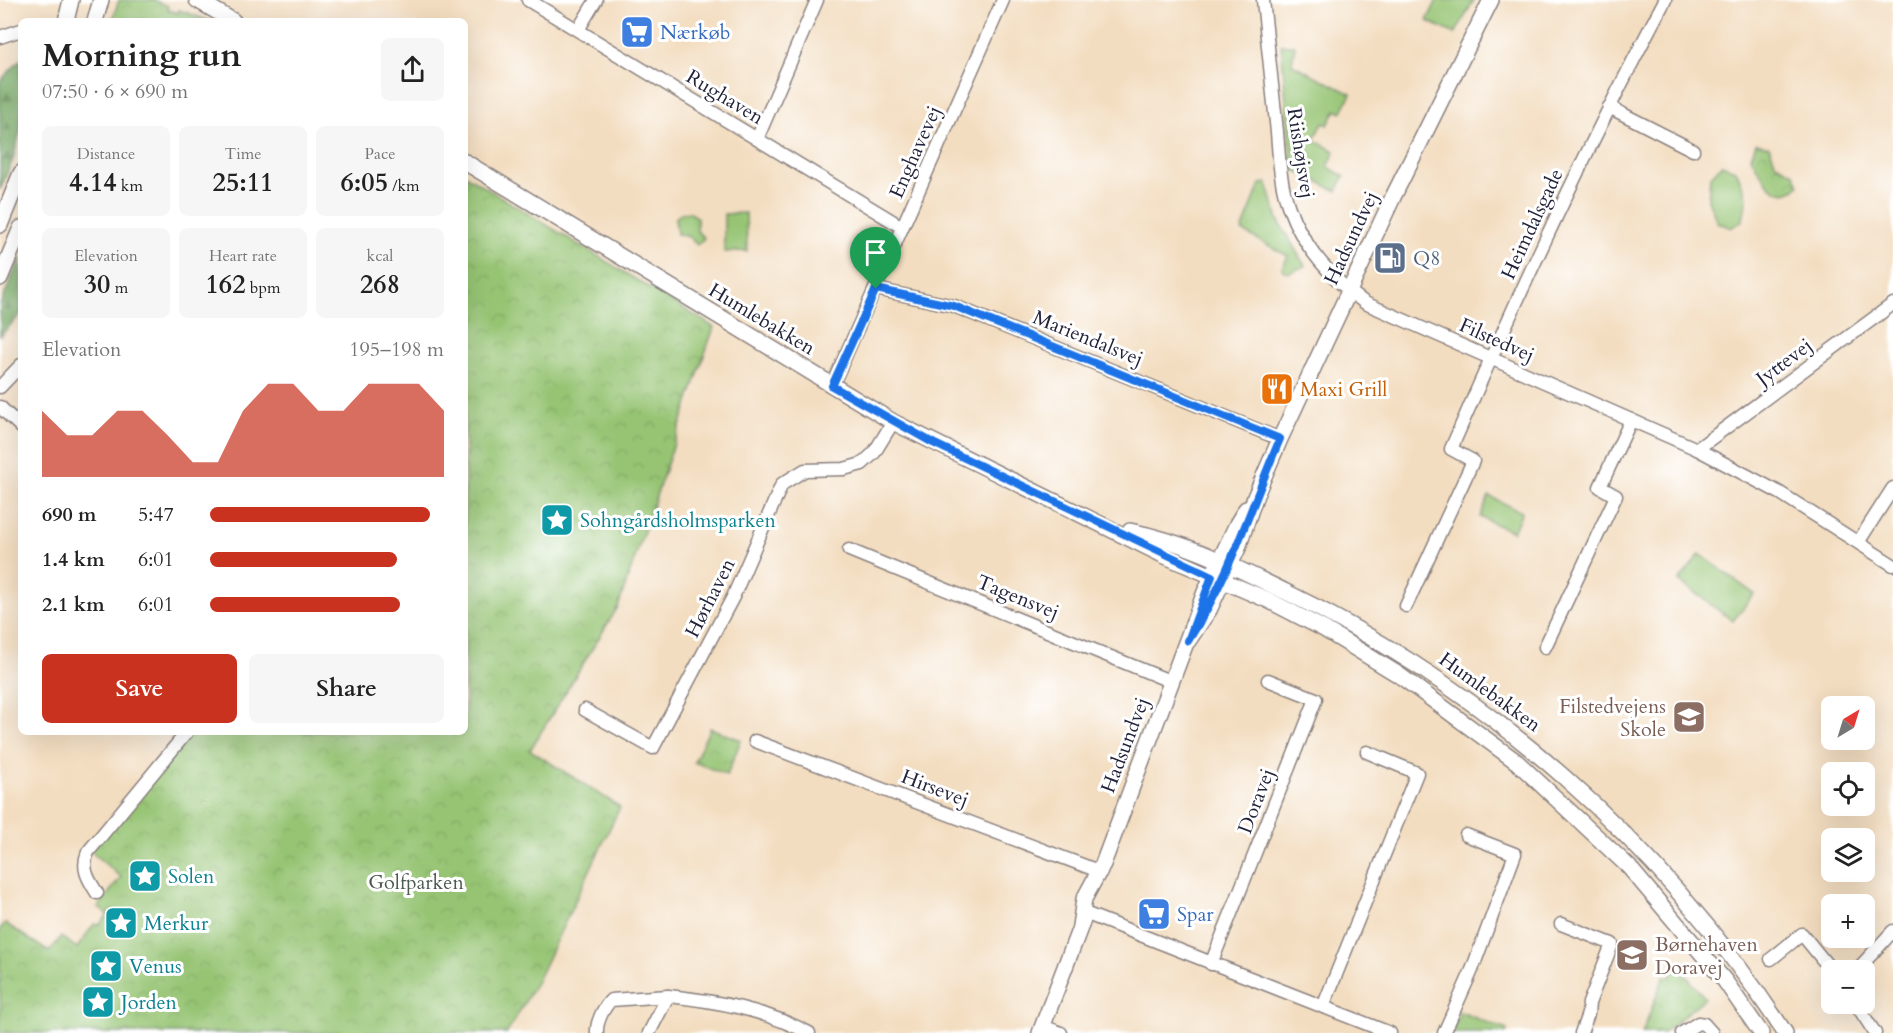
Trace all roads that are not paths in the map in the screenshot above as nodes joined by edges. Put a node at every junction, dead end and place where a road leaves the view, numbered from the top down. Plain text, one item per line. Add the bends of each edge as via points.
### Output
1 (71, 0) edge
2 (101, 0) edge
3 (197, 0) edge
4 (528, 0) edge
5 (596, 0) edge
6 (817, 0) edge
7 (1003, 0) edge
8 (1263, 0) edge
9 (1491, 0) edge
10 (1665, 0) edge
11 (67, 18) edge
12 (96, 18) edge
13 (228, 18) edge
14 (578, 30) junction
15 (18, 31) edge
16 (0, 36) edge
17 (1609, 107) junction
18 (757, 139) junction
19 (1693, 150) dead end
20 (468, 164) edge
21 (18, 180) edge
22 (0, 225) edge
23 (902, 227) junction
24 (18, 235) edge
25 (0, 278) edge
26 (876, 289) junction
27 (1349, 291) junction
28 (1893, 304) edge
29 (1490, 358) junction
30 (18, 367) edge
31 (832, 386) junction
32 (0, 387) edge
33 (0, 407) edge
34 (1631, 420) junction
35 (893, 422) junction
36 (18, 424) edge
37 (1280, 439) junction
38 (1697, 450) junction
39 (1893, 488) edge
40 (1110, 527) junction
41 (1859, 542) junction
42 (849, 550) dead end
43 (1225, 563) junction
44 (1893, 565) edge
45 (1218, 578) junction
46 (1406, 606) dead end
47 (1545, 647) dead end
48 (1268, 680) dead end
49 (1172, 682) junction
50 (585, 710) dead end
51 (185, 735) edge
52 (754, 741) dead end
53 (1367, 752) dead end
54 (1466, 835) dead end
55 (1101, 869) junction
56 (97, 892) dead end
57 (1082, 918) junction
58 (1561, 924) dead end
59 (1893, 931) edge
60 (1770, 959) dead end
61 (1823, 960) edge
62 (1866, 960) edge
63 (1211, 964) junction
64 (668, 996) junction
65 (1323, 1007) junction
66 (1863, 1014) edge
67 (1041, 1029) edge
68 (597, 1033) edge
69 (649, 1033) edge
70 (810, 1033) edge
71 (1061, 1033) edge
72 (1390, 1033) edge
73 (1444, 1033) edge
74 (1581, 1033) edge
75 (1682, 1033) edge
76 (1712, 1033) edge
77 (1761, 1033) edge
78 (1785, 1033) edge
79 (1875, 1033) edge

1 - 11 street
2 - 12 street
3 - 13 street
4 - 14 street, Rughaven
5 - 14 street
6 - 18 street
7 - 23 street, Enghavevej
8 - 27 street, Riishøjsvej via 1281,175 1289,208 1321,263
9 - 27 street, Hadsundvej
10 - 17 street, Heimdalsgade
14 - 18 street, Rughaven
15 - 16 street
17 - 19 street
17 - 29 street, Heimdalsgade
18 - 23 street, Rughaven
20 - 31 street, Humlebakken
21 - 22 street
23 - 26 street, Enghavevej
24 - 25 street
26 - 31 street, Enghavevej
26 - 37 street, Mariendalsvej via 954,306
27 - 29 street, Filstedvej via 1365,303
27 - 37 street, Hadsundvej
28 - 38 street, Jyttevej
29 - 34 street, Filstedvej
29 - 46 street, Heimdalsgade via 1451,449 1473,461
30 - 32 street
31 - 35 street, Humlebakken
33 - 36 street
34 - 38 street, Filstedvej
34 - 47 street via 1600,487 1616,496
35 - 40 street, Humlebakken
35 - 50 street, Hørhaven via 874,453 862,464 844,469 805,470 782,484 733,597 653,747
37 - 43 street, Hadsundvej via 1246,528
38 - 41 street, Filstedvej via 1780,493
39 - 41 street
40 - 43 street, Humlebakken via 1170,539
40 - 45 street, Humlebakken
41 - 44 street, Filstedvej
42 - 49 street, Tagensvej
43 - 45 street, Hadsundvej
43 - 78 street, Humlebakken via 1311,604 1426,670 1535,751 1588,798 1676,889 1740,968
45 - 49 street, Hadsundvej via 1209,610 1188,641
45 - 77 street, Humlebakken via 1353,646 1517,762 1644,884 1725,981
48 - 63 street, Doravej via 1316,699
49 - 55 street, Hadsundvej
51 - 56 street via 88,852 84,862
52 - 55 street, Hirsevej
53 - 65 street via 1417,773
54 - 73 street via 1515,854
55 - 57 street, Hadsundvej via 1098,890
57 - 63 street
57 - 67 street, Hadsundvej
58 - 74 street via 1612,944
59 - 62 street
60 - 61 street via 1802,934
63 - 65 street
64 - 68 street via 611,1000
64 - 69 street
64 - 70 street via 725,1004
65 - 72 street
66 - 79 street
67 - 71 street
75 - 76 street via 1698,1023

